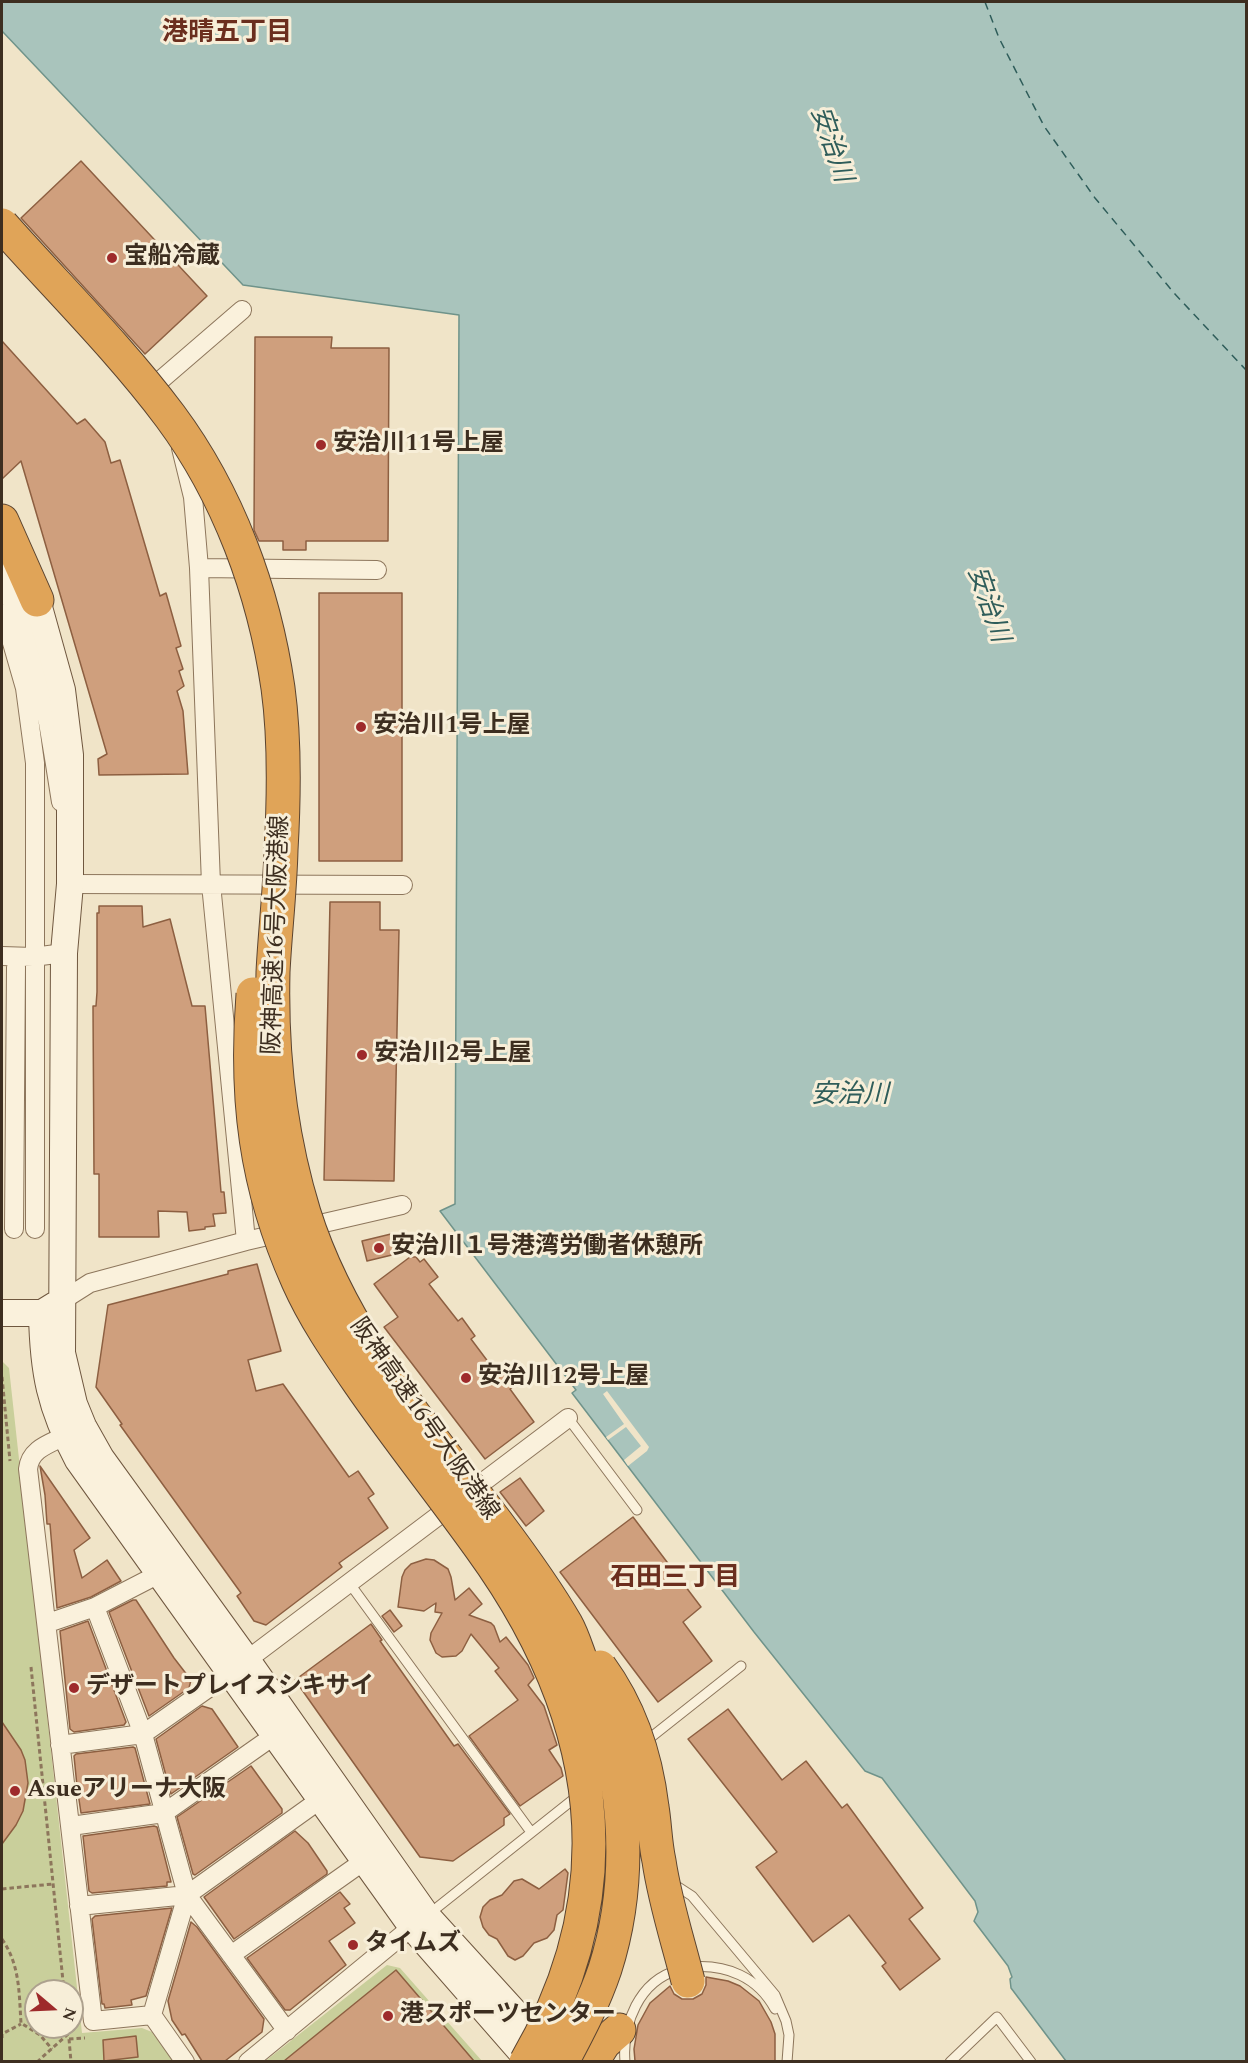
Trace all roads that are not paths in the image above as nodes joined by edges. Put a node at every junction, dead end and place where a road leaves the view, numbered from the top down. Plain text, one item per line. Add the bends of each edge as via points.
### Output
1 (5, 236) edge
2 (242, 310) dead end
3 (148, 391) junction
4 (2, 521) edge
5 (2, 566) edge
6 (199, 568) junction
7 (377, 570) dead end
8 (18, 602) edge
9 (70, 873) junction
10 (211, 884) junction
11 (404, 885) dead end
12 (64, 953) junction
13 (33, 957) junction
14 (9, 961) edge
15 (402, 1205) dead end
16 (8, 1229) edge
17 (35, 1229) junction
18 (64, 1229) junction
19 (246, 1241) junction
20 (51, 1307) junction
21 (2, 1313) edge
22 (568, 1418) joint
23 (65, 1436) junction
24 (637, 1510) dead end
25 (159, 1574) junction
26 (350, 1584) junction
27 (95, 1607) junction
28 (48, 1623) junction
29 (569, 1628) junction
30 (741, 1666) dead end
31 (239, 1667) junction
32 (143, 1734) junction
33 (274, 1735) junction
34 (60, 1745) junction
35 (633, 1752) dead end
36 (624, 1759) dead end
37 (606, 1773) dead end
38 (597, 1780) dead end
39 (321, 1799) junction
40 (560, 1809) junction
41 (164, 1814) junction
42 (570, 1815) dead end
43 (579, 1821) dead end
44 (71, 1826) junction
45 (531, 1832) junction
46 (598, 1834) dead end
47 (608, 1840) dead end
48 (636, 1859) dead end
49 (364, 1861) junction
50 (645, 1865) dead end
51 (187, 1895) junction
52 (79, 1906) junction
53 (420, 1922) junction
54 (231, 1955) junction
55 (688, 1981) dead end
56 (152, 2015) junction
57 (287, 2031) junction
58 (622, 2051) edge
59 (185, 2061) edge
60 (248, 2061) edge
61 (528, 2061) edge
62 (560, 2061) edge
63 (592, 2061) edge
64 (781, 2061) edge
65 (788, 2061) edge
66 (950, 2061) edge
67 (1031, 2061) edge

1 - 3 street
1 - 29 highway, 阪神高速16号大阪港線, bridge via 131,367 173,419 234,527 267,629 278,690 283,766 282,849 273,969 275,1070 282,1124 305,1214 315,1246 357,1331
1 - 61 highway, 阪神高速16号大阪港線, bridge via 165,427 199,479 224,531 255,628 267,693 270,763 250,1068 257,1150 283,1247 319,1322 378,1411 501,1577 541,1647 572,1725 588,1804 590,1841 584,1909 565,1984
2 - 3 street
3 - 6 street via 180,446 193,497
4 - 8 highway
5 - 8 street
6 - 7 street
6 - 10 street
8 - 9 street via 54,658 68,726
8 - 13 street via 6,622 25,688 35,763
9 - 10 street
9 - 12 street
10 - 11 street
10 - 19 street
12 - 13 street
12 - 18 street
13 - 14 street
13 - 17 street
14 - 16 street
15 - 19 street
16 - 17 street
17 - 18 street
18 - 20 street
19 - 20 street via 90,1283
20 - 21 street
20 - 23 street via 45,1371
20 - 31 street via 83,1426
22 - 24 lane
22 - 26 street
23 - 25 street
23 - 28 street via 34,1452 28,1469
25 - 27 street
25 - 31 street
26 - 31 street
26 - 45 lane
27 - 28 street
27 - 32 street
28 - 34 street
29 - 55 highway, bridge via 617,1693 637,1738 647,1776 664,1891
29 - 62 highway, 阪神高速16号大阪港線, bridge via 611,1745 621,1807 622,1866 606,1966 590,2006
30 - 35 lane
31 - 32 street
31 - 33 street
31 - 53 street
32 - 34 street
32 - 41 street
33 - 39 street
33 - 41 street
34 - 44 street
36 - 37 lane
38 - 40 lane
39 - 49 street
39 - 51 street
40 - 42 lane
40 - 45 lane
41 - 44 street
41 - 51 street
43 - 46 lane
44 - 52 street
45 - 53 lane
47 - 48 lane
49 - 53 street
49 - 54 street
50 - 65 lane via 692,1896 775,1995 789,2035
51 - 52 street
51 - 54 street
51 - 56 street
52 - 56 street via 93,2021
53 - 57 street
53 - 61 street
53 - 62 street
54 - 57 street
56 - 59 street
57 - 60 street
58 - 63 highway via 604,2043
58 - 64 lane via 633,2013 642,1994 654,1982 691,1966 710,1965 745,1977 770,1999 784,2036
66 - 67 lane via 997,2017

